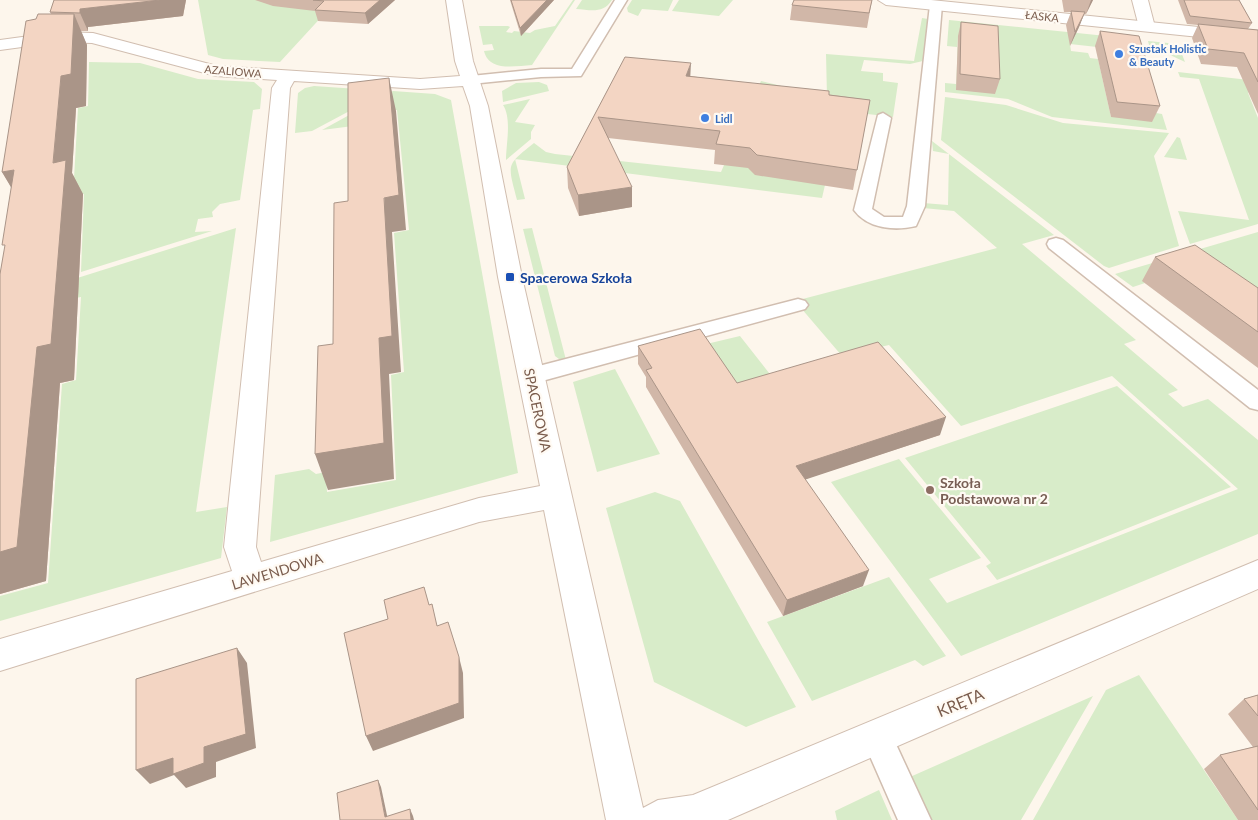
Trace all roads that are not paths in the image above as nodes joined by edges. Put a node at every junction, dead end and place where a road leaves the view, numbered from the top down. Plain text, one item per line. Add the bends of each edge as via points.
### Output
1 (454, 0) edge
2 (621, 0) edge
3 (886, 0) edge
4 (1140, 0) edge
5 (936, 5) junction
6 (1147, 27) junction
7 (1258, 38) edge
8 (0, 45) edge
9 (289, 76) junction
10 (471, 80) junction
11 (883, 118) dead end
12 (1056, 244) dead end
13 (798, 305) dead end
14 (531, 376) junction
15 (1258, 402) edge
16 (556, 496) junction
17 (1257, 577) edge
18 (251, 579) junction
19 (0, 655) edge
20 (877, 738) junction
21 (626, 820) edge
22 (658, 820) edge
23 (915, 820) edge

1 - 10 street, SPACEROWA via 464,60
2 - 10 lane via 576,73
3 - 5 street, ŁASKA
4 - 6 street
5 - 6 street, ŁASKA
5 - 11 lane via 916,206 910,222 885,223 870,219 863,210
6 - 7 street, ŁASKA
8 - 9 street, AZALIOWA via 59,37 93,38 202,69
9 - 10 street, AZALIOWA via 420,84
9 - 18 street via 281,88 240,547
10 - 14 street, SPACEROWA via 479,106
12 - 15 lane
13 - 14 lane
14 - 16 street, SPACEROWA
16 - 18 street, LAWENDOWA via 520,500 479,510
16 - 21 street, SPACEROWA
17 - 20 street, KRĘTA
18 - 19 street, LAWENDOWA
20 - 22 street, KRĘTA via 693,815
20 - 23 lane

